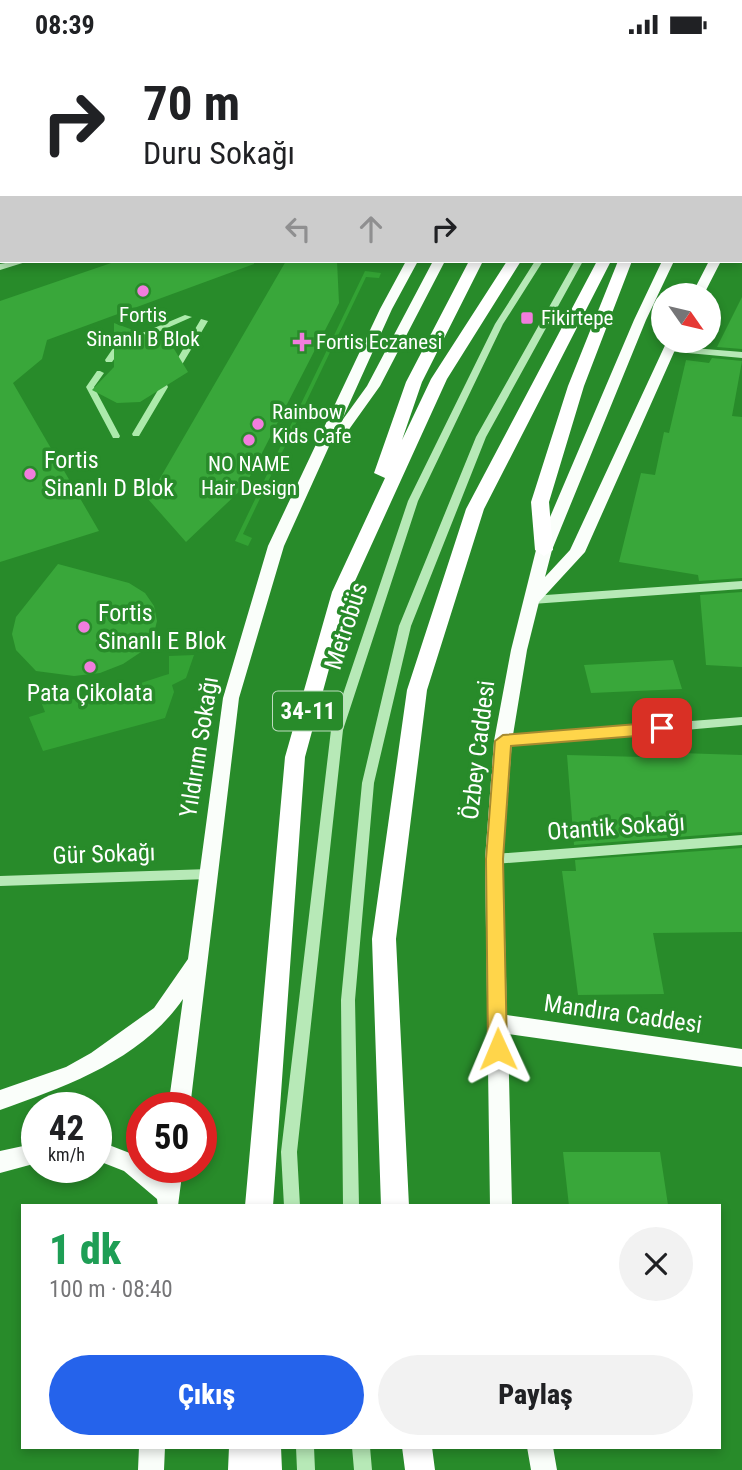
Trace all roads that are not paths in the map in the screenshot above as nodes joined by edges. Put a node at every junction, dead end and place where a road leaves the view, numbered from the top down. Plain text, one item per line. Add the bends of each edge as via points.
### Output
1 (411, 263) edge
2 (438, 263) edge
3 (475, 263) edge
4 (513, 263) edge
5 (539, 263) edge
6 (578, 263) edge
7 (603, 263) edge
8 (624, 263) edge
9 (667, 263) edge
10 (714, 263) edge
11 (704, 283) edge
12 (721, 352) edge
13 (667, 353) edge
14 (742, 355) edge
15 (309, 476) junction
16 (544, 550) junction
17 (742, 585) edge
18 (341, 592) junction
19 (532, 600) junction
20 (742, 721) edge
21 (503, 741) junction
22 (742, 840) edge
23 (494, 859) junction
24 (209, 874) junction
25 (0, 881) edge
26 (198, 961) junction
27 (497, 1023) junction
28 (742, 1058) edge
29 (181, 1092) edge
30 (0, 1100) edge
31 (112, 1156) edge
32 (21, 1157) edge
33 (0, 1162) edge
34 (168, 1200) edge
35 (259, 1204) edge
36 (292, 1204) edge
37 (351, 1204) edge
38 (394, 1204) edge
39 (501, 1204) edge
40 (152, 1449) edge
41 (244, 1449) edge
42 (267, 1449) edge
43 (305, 1449) edge
44 (361, 1449) edge
45 (417, 1449) edge
46 (540, 1449) edge
47 (151, 1470) edge
48 (243, 1470) edge
49 (267, 1470) edge
50 (306, 1470) edge
51 (363, 1470) edge
52 (420, 1470) edge
53 (544, 1470) edge

1 - 15 main road, Yıldırım Sokağı
2 - 15 main road via 373,386
3 - 18 highway via 414,382
4 - 18 highway, 34-11 via 439,379
5 - 36 street, Metrobüs via 499,324 414,501 337,730 289,1152
6 - 37 street via 481,437 405,626 368,783 348,1000
7 - 38 highway via 475,509 417,691 384,939
8 - 16 highway via 576,386 540,502
9 - 16 main road
10 - 11 main road
12 - 14 street
13 - 19 main road, Özbey Caddesi via 578,552
15 - 24 main road, Yıldırım Sokağı via 276,546 231,698
16 - 19 main road
17 - 19 street
18 - 35 highway, 34-11 via 295,757
19 - 21 main road, Özbey Caddesi
20 - 21 street
21 - 23 main road, Özbey Caddesi
22 - 23 street, Otantik Sokağı
23 - 27 main road, Özbey Caddesi
24 - 25 street, Gür Sokağı
24 - 26 main road, Yıldırım Sokağı
26 - 29 main road, Yıldırım Sokağı
26 - 30 main road via 161,1014 98,1060 73,1074
27 - 28 main road, Mandıra Caddesi
27 - 39 main road, Özbey Caddesi
31 - 34 main road via 132,1164
32 - 33 main road
40 - 47 main road
41 - 48 highway
42 - 49 highway
43 - 50 street
44 - 51 street
45 - 52 highway
46 - 53 main road

